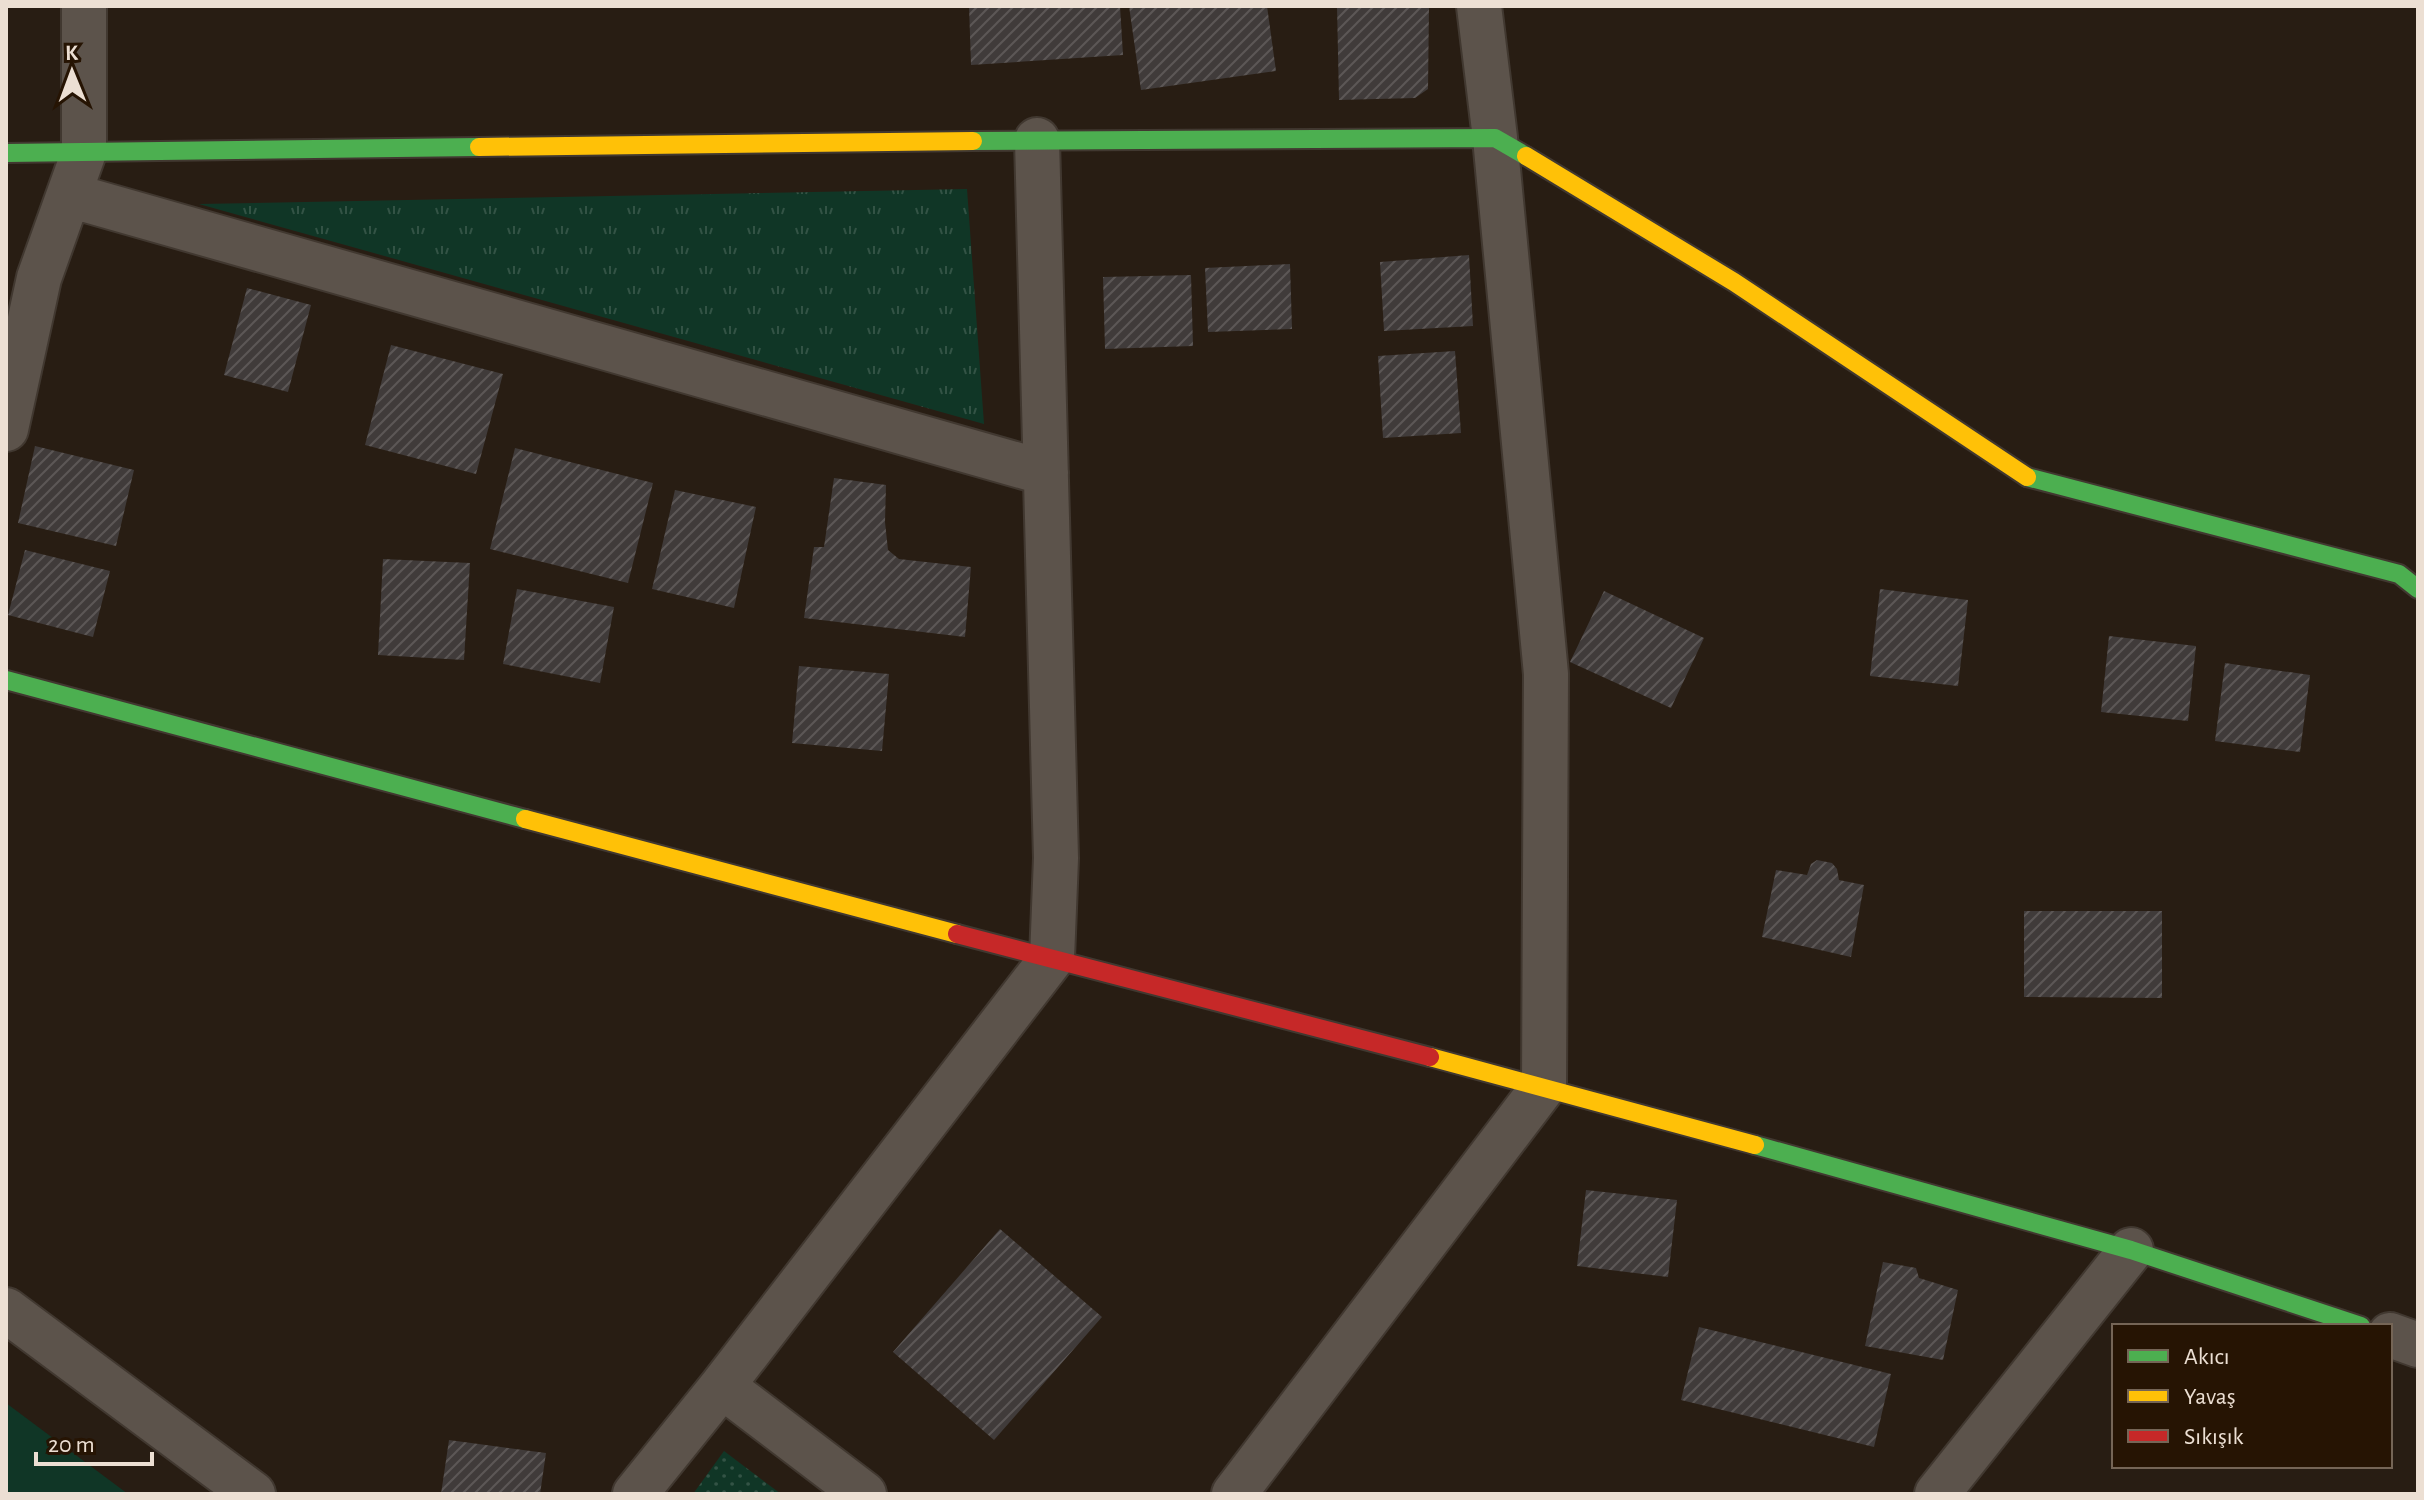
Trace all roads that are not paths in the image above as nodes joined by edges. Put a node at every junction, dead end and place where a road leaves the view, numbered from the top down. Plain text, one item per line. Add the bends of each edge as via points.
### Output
1 (84, 6) edge
2 (1479, 6) edge
3 (1495, 138) junction
4 (1037, 140) junction
5 (84, 152) junction
6 (6, 153) edge
7 (69, 195) junction
8 (6, 429) edge
9 (1046, 473) junction
10 (2418, 589) edge
11 (6, 680) edge
12 (1052, 958) junction
13 (1544, 1086) junction
14 (2131, 1250) junction
15 (6, 1310) edge
16 (2355, 1324) edge
17 (2392, 1336) edge
18 (2418, 1345) edge
19 (722, 1386) junction
20 (253, 1494) edge
21 (635, 1494) edge
22 (864, 1494) edge
23 (1234, 1494) edge
24 (1937, 1494) edge

1 - 5 street
2 - 3 street
3 - 4 street
3 - 10 street via 1734,282 2030,479 2399,574
3 - 13 street via 1546,674
4 - 5 street
4 - 9 street
5 - 6 street
5 - 7 street
7 - 8 street via 39,278
7 - 9 street
9 - 12 street via 1056,858
11 - 12 street
12 - 13 street
12 - 19 street
13 - 14 street
13 - 23 street
14 - 16 street
14 - 24 street
15 - 20 street
17 - 18 street
19 - 21 street
19 - 22 street

